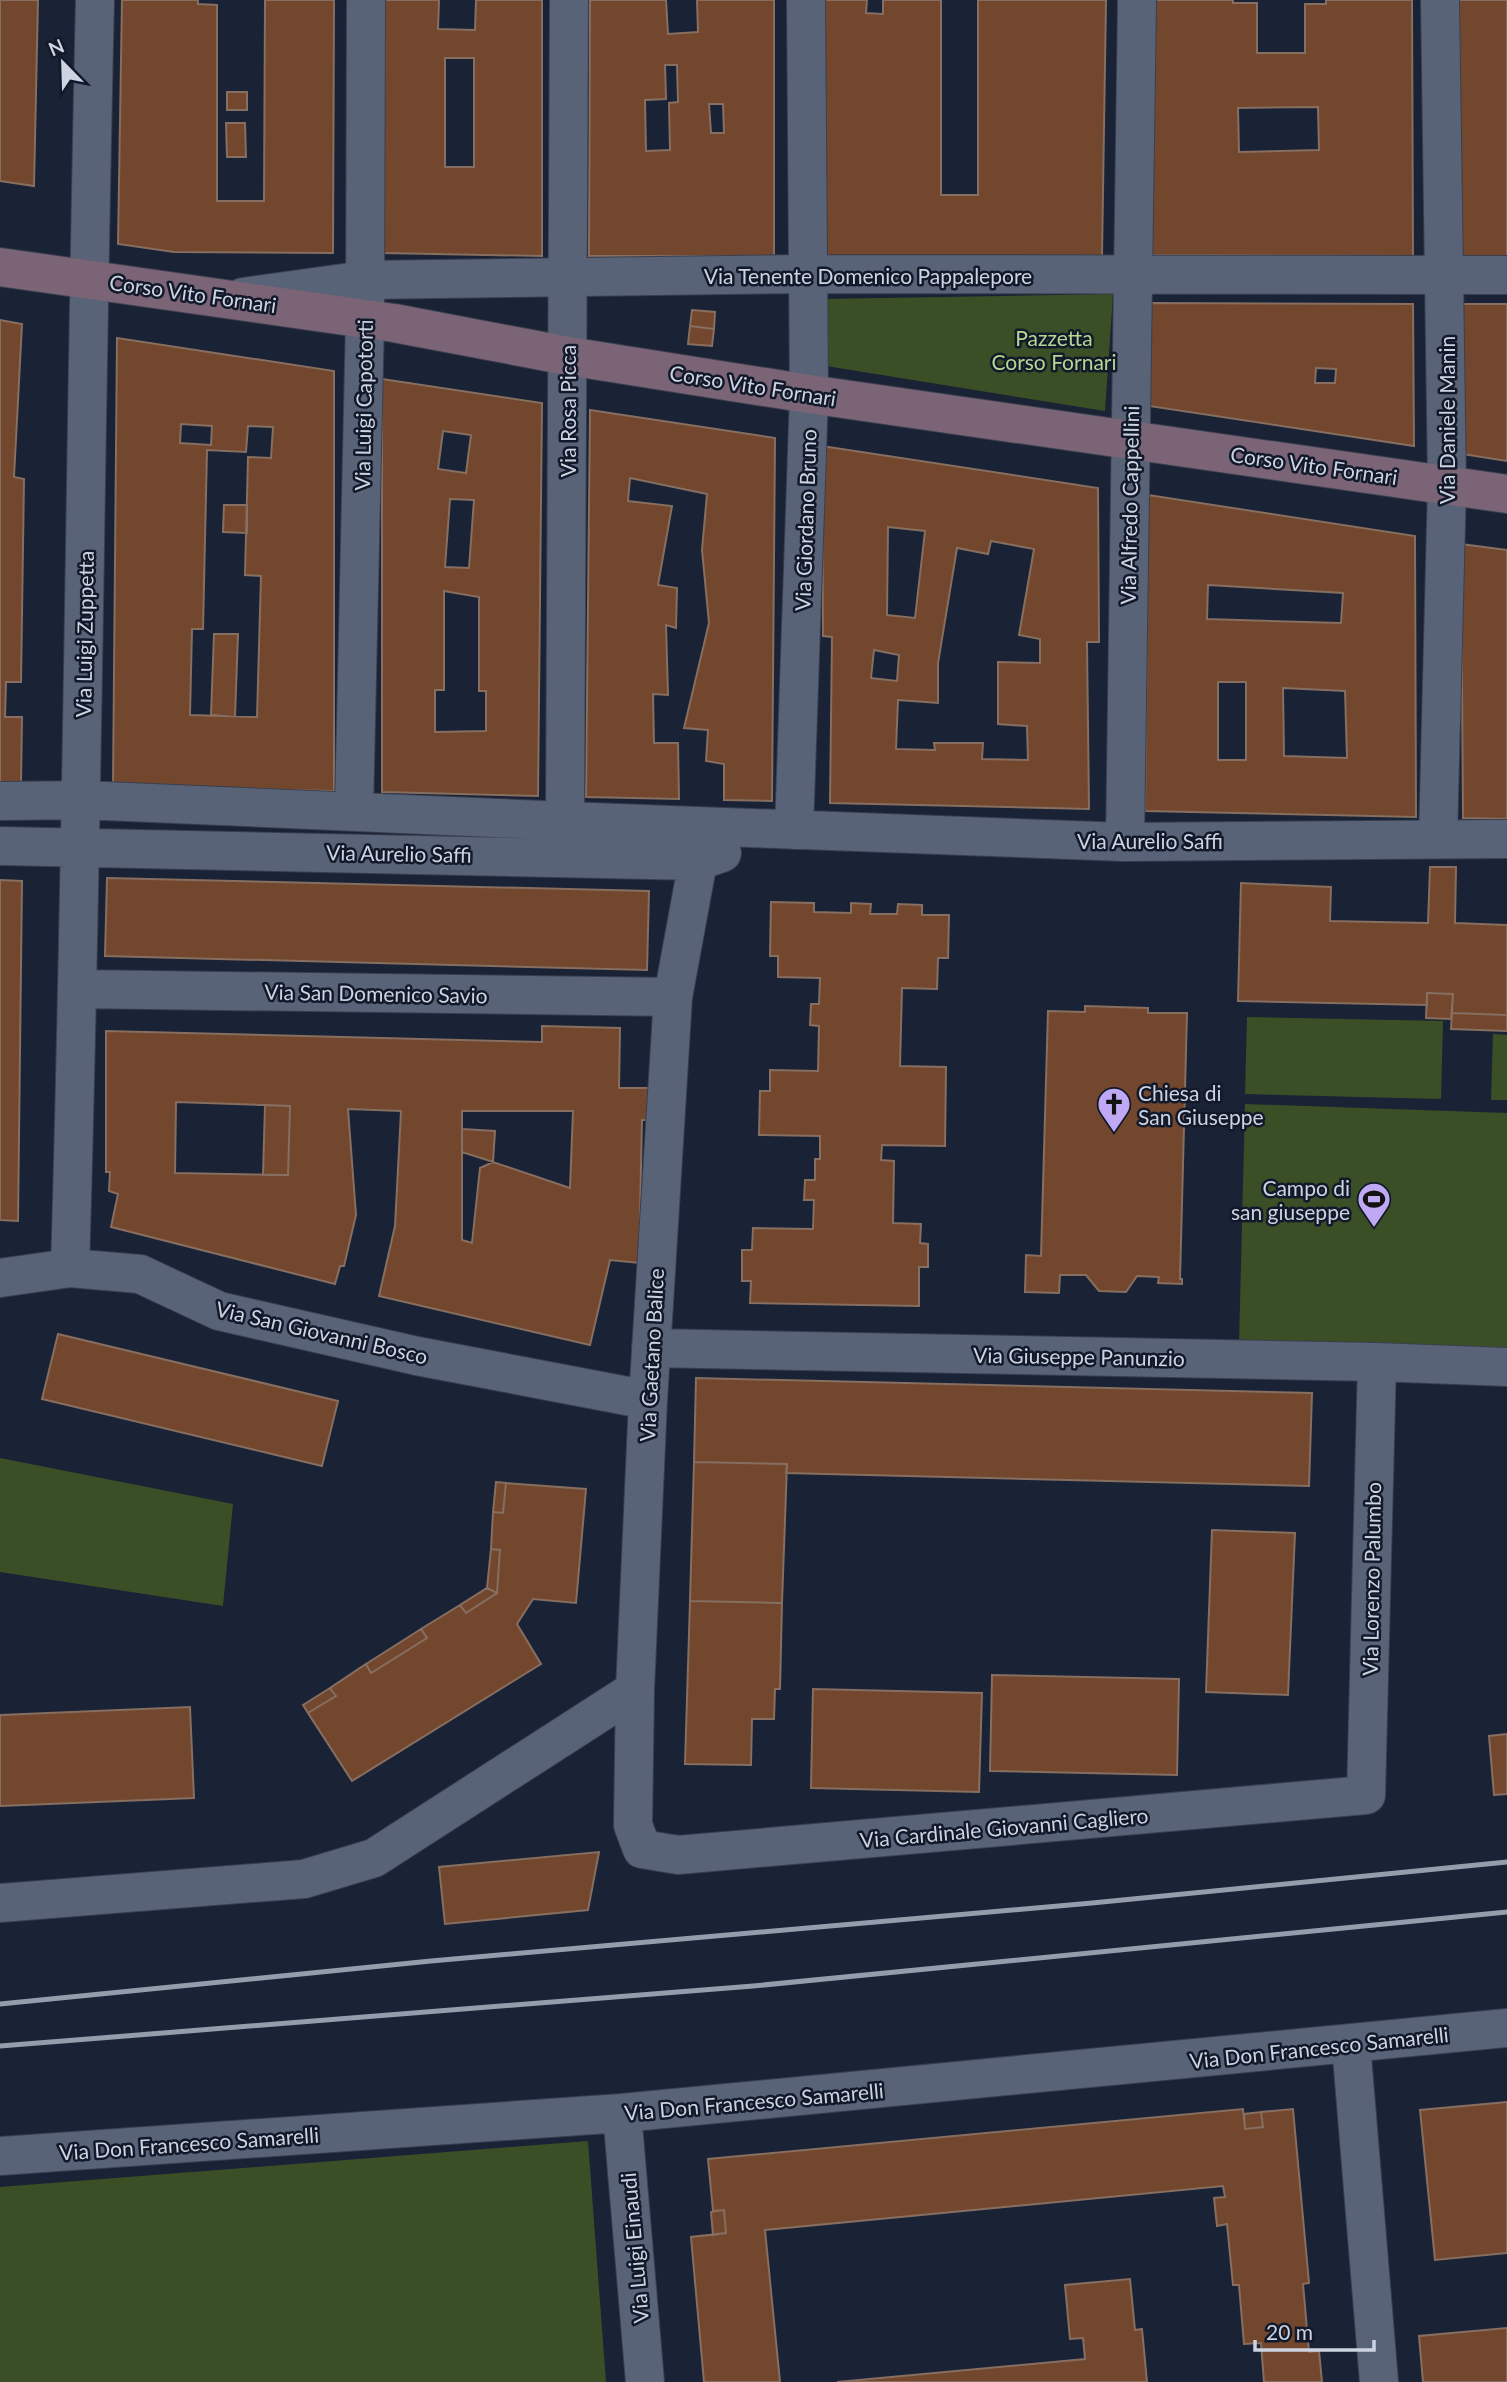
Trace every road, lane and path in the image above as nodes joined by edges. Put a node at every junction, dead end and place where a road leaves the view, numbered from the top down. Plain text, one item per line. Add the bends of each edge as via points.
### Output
1 (95, 0) edge
2 (366, 0) edge
3 (569, 0) edge
4 (806, 0) edge
5 (1137, 0) edge
6 (1440, 0) edge
7 (0, 267) edge
8 (807, 274) junction
9 (1134, 275) junction
10 (1444, 275) junction
11 (1507, 275) edge
12 (568, 277) junction
13 (88, 278) junction
14 (365, 280) junction
15 (230, 299) junction
16 (365, 318) junction
17 (568, 356) junction
18 (809, 394) junction
19 (1129, 440) junction
20 (1447, 484) junction
21 (1507, 494) edge
22 (82, 800) junction
23 (0, 801) edge
24 (354, 811) junction
25 (565, 821) junction
26 (794, 830) junction
27 (1438, 839) junction
28 (1507, 839) edge
29 (1125, 842) junction
30 (0, 846) edge
31 (80, 847) junction
32 (698, 861) junction
33 (79, 989) junction
34 (673, 997) junction
35 (70, 1268) junction
36 (0, 1278) edge
37 (651, 1348) junction
38 (1377, 1362) junction
39 (1507, 1367) edge
40 (648, 1399) junction
41 (635, 1690) junction
42 (1366, 1796) joint
43 (642, 1849) joint
44 (0, 1903) edge
45 (1507, 2028) edge
46 (1351, 2045) junction
47 (622, 2113) junction
48 (0, 2155) edge
49 (645, 2382) edge
50 (1379, 2382) edge

1 - 13 street, Via Luigi Zuppetta
2 - 14 street, Via Luigi Capotorti
3 - 12 street, Via Rosa Picca
4 - 8 street, Via Giordano Bruno
5 - 9 street, Via Alfredo Cappellini
6 - 10 street, Via Daniele Manin
7 - 13 street, Corso Vito Fornari
8 - 9 street, Via Tenente Domenico Pappalepore
8 - 12 street, Via Tenente Domenico Pappalepore
8 - 18 street, Via Giordano Bruno
9 - 10 street, Via Tenente Domenico Pappalepore
9 - 19 street, Via Alfredo Cappellini
10 - 11 street, Via Tenente Domenico Pappalepore
10 - 20 street, Via Daniele Manin
12 - 14 street, Via Tenente Domenico Pappalepore
12 - 17 street, Via Rosa Picca
13 - 15 street, Corso Vito Fornari
13 - 22 street, Via Luigi Zuppetta
14 - 15 street, Via Tenente Domenico Pappalepore
14 - 16 street, Via Luigi Capotorti
15 - 16 street, Corso Vito Fornari
16 - 17 street, Corso Vito Fornari
16 - 24 street, Via Luigi Capotorti
17 - 18 street, Corso Vito Fornari
17 - 25 street, Via Rosa Picca
18 - 19 street, Corso Vito Fornari
18 - 26 street, Via Giordano Bruno
19 - 20 street, Corso Vito Fornari
19 - 29 street, Via Alfredo Cappellini
20 - 21 street, Corso Vito Fornari
20 - 27 street, Via Daniele Manin
22 - 23 street, Via Aurelio Saffi
22 - 24 street, Via Aurelio Saffi
22 - 31 street, Via Luigi Zuppetta
24 - 25 street, Via Aurelio Saffi
25 - 26 street, Via Aurelio Saffi
26 - 29 street, Via Aurelio Saffi
26 - 32 street, Via Aurelio Saffi
27 - 28 street, Via Aurelio Saffi
27 - 29 street, Via Aurelio Saffi
30 - 31 street, Via Aurelio Saffi
31 - 32 street, Via Aurelio Saffi
31 - 33 street, Via Luigi Zuppetta
32 - 34 street, Via Gaetano Balice
33 - 34 street, Via San Domenico Savio
33 - 35 street, Via Luigi Zuppetta
34 - 37 street, Via Gaetano Balice
35 - 36 street, Via San Giovanni Bosco
35 - 40 street, Via San Giovanni Bosco via 140,1274 219,1311 417,1356
37 - 38 street, Via Giuseppe Panunzio
37 - 40 street, Via Gaetano Balice
38 - 39 street, Via Giuseppe Panunzio
38 - 42 street, Via Lorenzo Palumbo
40 - 41 street, Via Gaetano Balice
41 - 43 street, Via Gaetano Balice via 633,1825
41 - 44 street via 374,1858 304,1879
42 - 43 street, Via Cardinale Giovanni Cagliero via 678,1855
45 - 46 street, Via Don Francesco Samarelli
46 - 47 street, Via Don Francesco Samarelli
46 - 50 street
47 - 48 street, Via Don Francesco Samarelli
47 - 49 street, Via Luigi Einaudi

